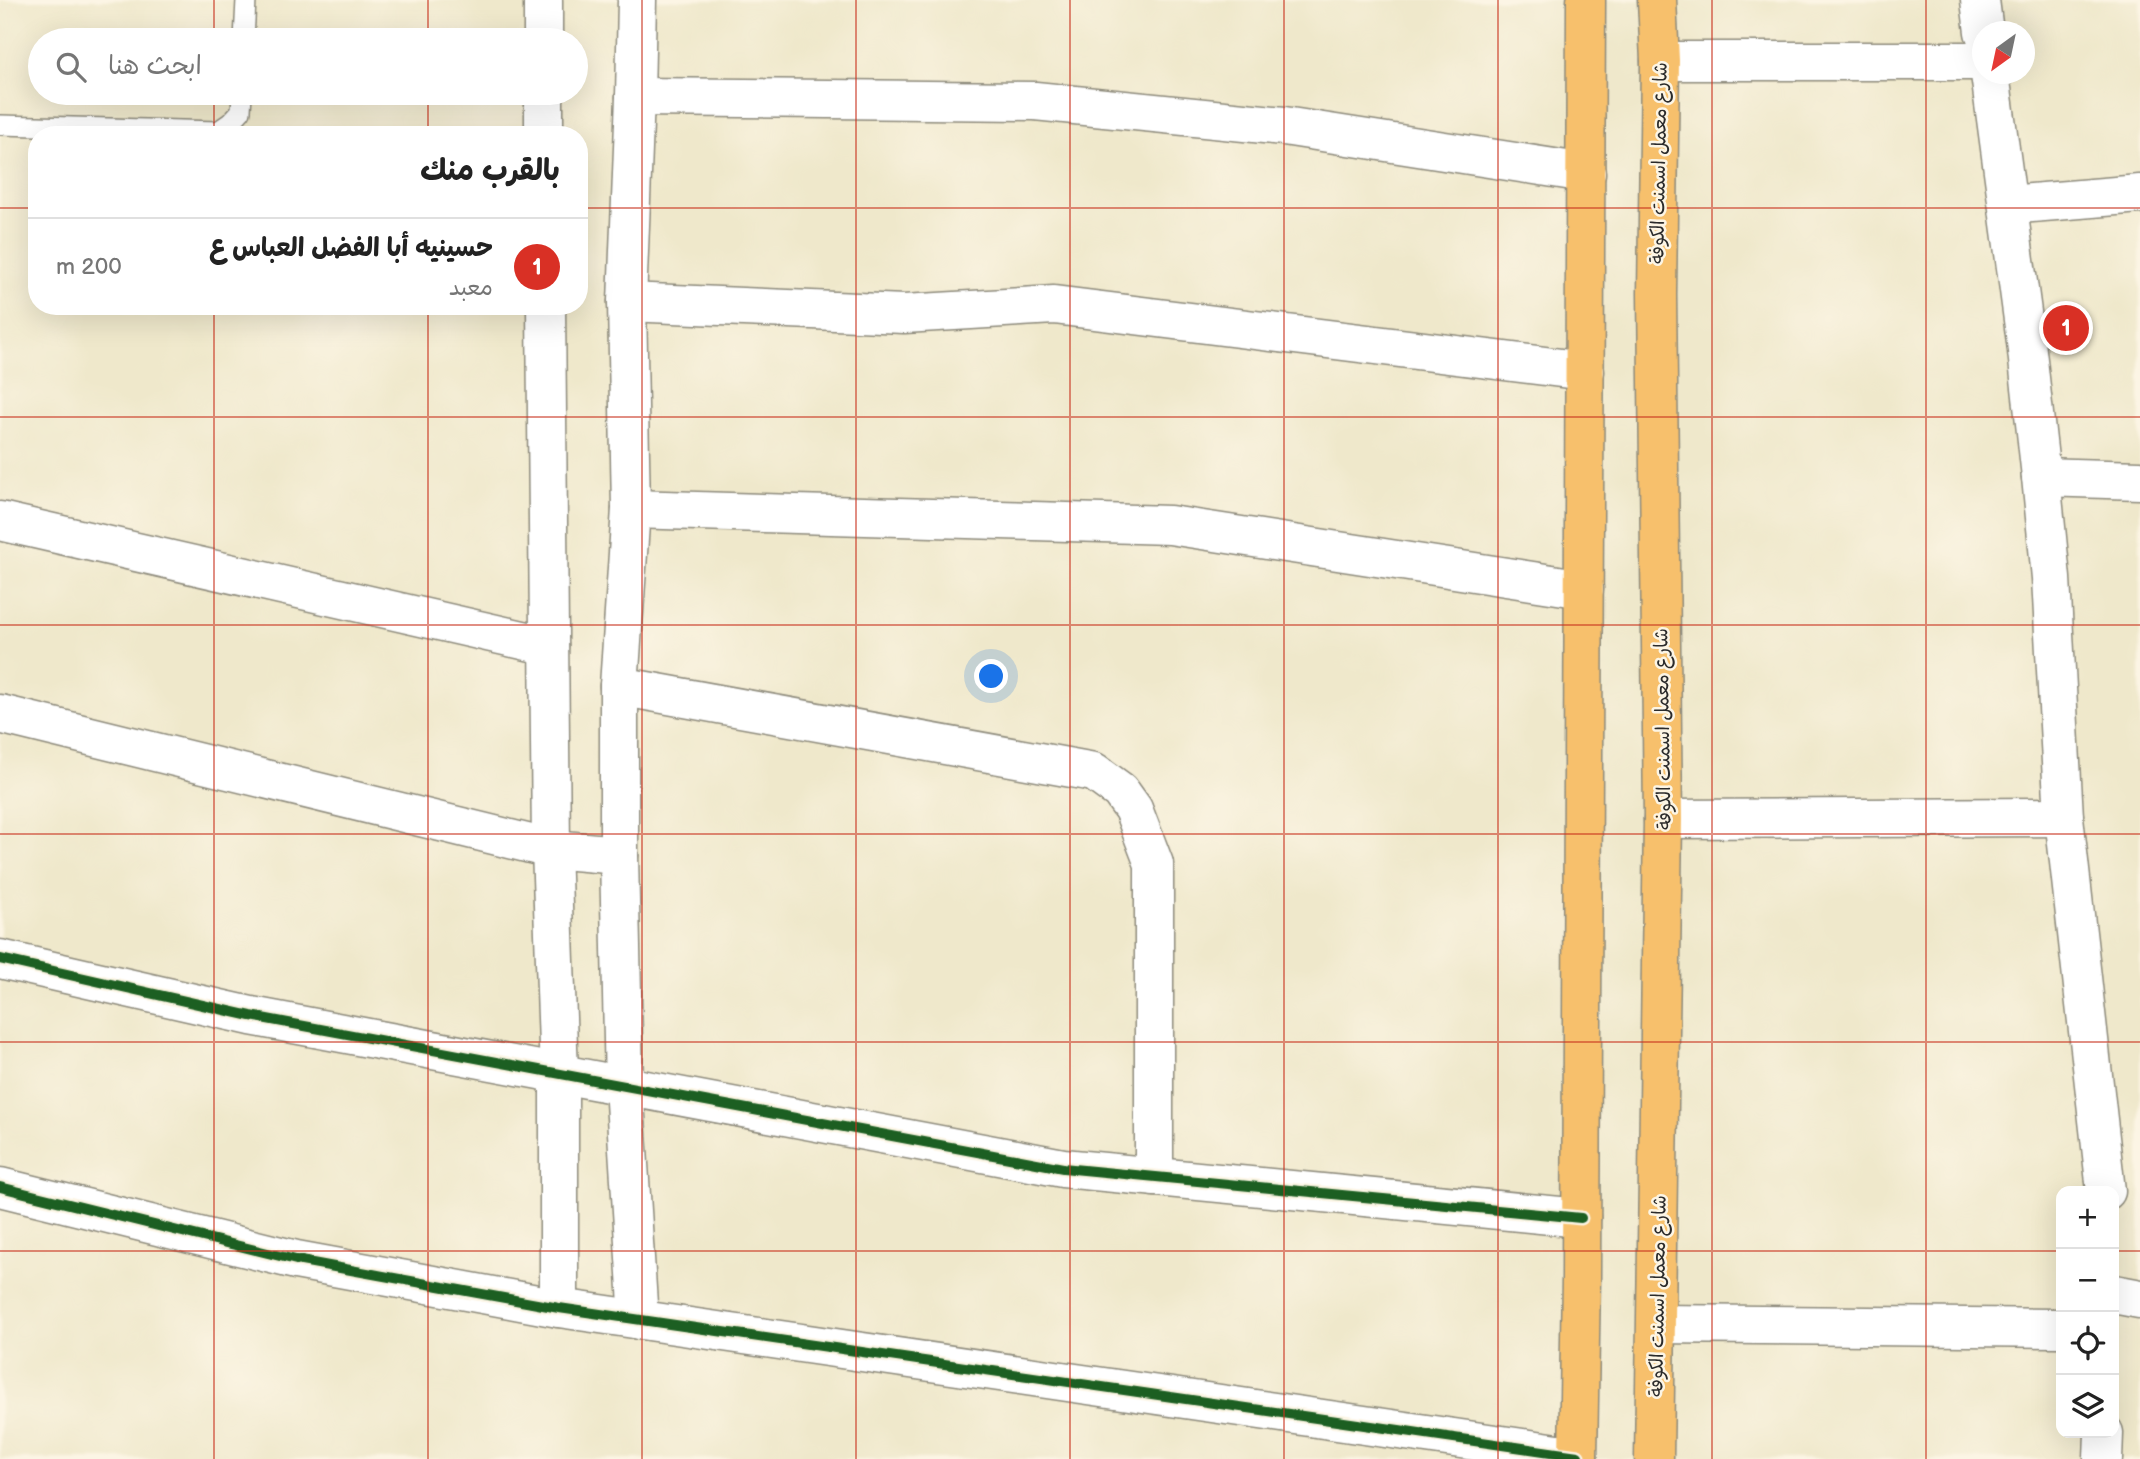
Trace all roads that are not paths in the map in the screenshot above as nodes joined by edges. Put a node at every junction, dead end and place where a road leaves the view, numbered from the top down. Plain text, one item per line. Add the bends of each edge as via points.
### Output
1 (246, 0) edge
2 (543, 0) edge
3 (637, 0) edge
4 (1586, 0) edge
5 (1657, 0) edge
6 (1980, 0) edge
7 (1983, 21) edge
8 (245, 28) edge
9 (543, 28) edge
10 (1660, 61) junction
11 (1972, 61) edge
12 (1991, 84) edge
13 (635, 97) junction
14 (241, 105) edge
15 (544, 105) edge
16 (0, 125) edge
17 (36, 126) edge
18 (225, 126) edge
19 (544, 126) edge
20 (1586, 173) junction
21 (2140, 194) edge
22 (2008, 205) junction
23 (627, 302) junction
24 (546, 315) edge
25 (1585, 371) junction
26 (2040, 477) junction
27 (2140, 480) edge
28 (631, 509) junction
29 (0, 521) edge
30 (1584, 589) junction
31 (549, 646) junction
32 (619, 686) junction
33 (0, 714) edge
34 (2064, 817) junction
35 (1663, 819) junction
36 (551, 849) junction
37 (619, 855) junction
38 (0, 959) edge
39 (559, 1074) junction
40 (624, 1086) junction
41 (1154, 1177) junction
42 (0, 1186) edge
43 (2105, 1186) edge
44 (1581, 1218) junction
45 (2119, 1295) edge
46 (2140, 1299) edge
47 (559, 1308) junction
48 (639, 1320) junction
49 (1657, 1324) junction
50 (2056, 1328) edge
51 (2104, 1438) edge
52 (1578, 1457) edge
53 (1654, 1459) edge
54 (2103, 1459) edge

1 - 8 lane
2 - 9 street
3 - 13 street
4 - 20 main road
5 - 10 main road, شارع معمل اسمنت الكوفة
6 - 7 street
10 - 11 street
10 - 35 main road, شارع معمل اسمنت الكوفة via 1657,294
12 - 22 street
13 - 20 street via 1035,101 1283,127
13 - 23 street
14 - 18 lane
15 - 19 street
16 - 17 lane
20 - 25 main road
21 - 22 street
22 - 26 street
23 - 25 street via 904,314 1054,305
23 - 28 street
24 - 31 street
25 - 30 main road
26 - 27 street
26 - 34 street
28 - 30 street via 1170,525
28 - 32 street
29 - 31 street
30 - 44 main road
31 - 36 street
32 - 37 street
32 - 41 street via 1094,772 1120,791 1133,809 1154,864
33 - 36 street
34 - 35 street
34 - 43 street
35 - 49 main road, شارع معمل اسمنت الكوفة
36 - 37 street
36 - 39 street
37 - 40 street
38 - 39 street via 251,1016
39 - 40 street
39 - 47 street
40 - 41 street via 1063,1168
40 - 48 street
41 - 44 street
42 - 47 street via 296,1259
44 - 52 main road
45 - 46 street
47 - 48 street
48 - 52 street
49 - 50 street
49 - 53 main road, شارع معمل اسمنت الكوفة
51 - 54 street

